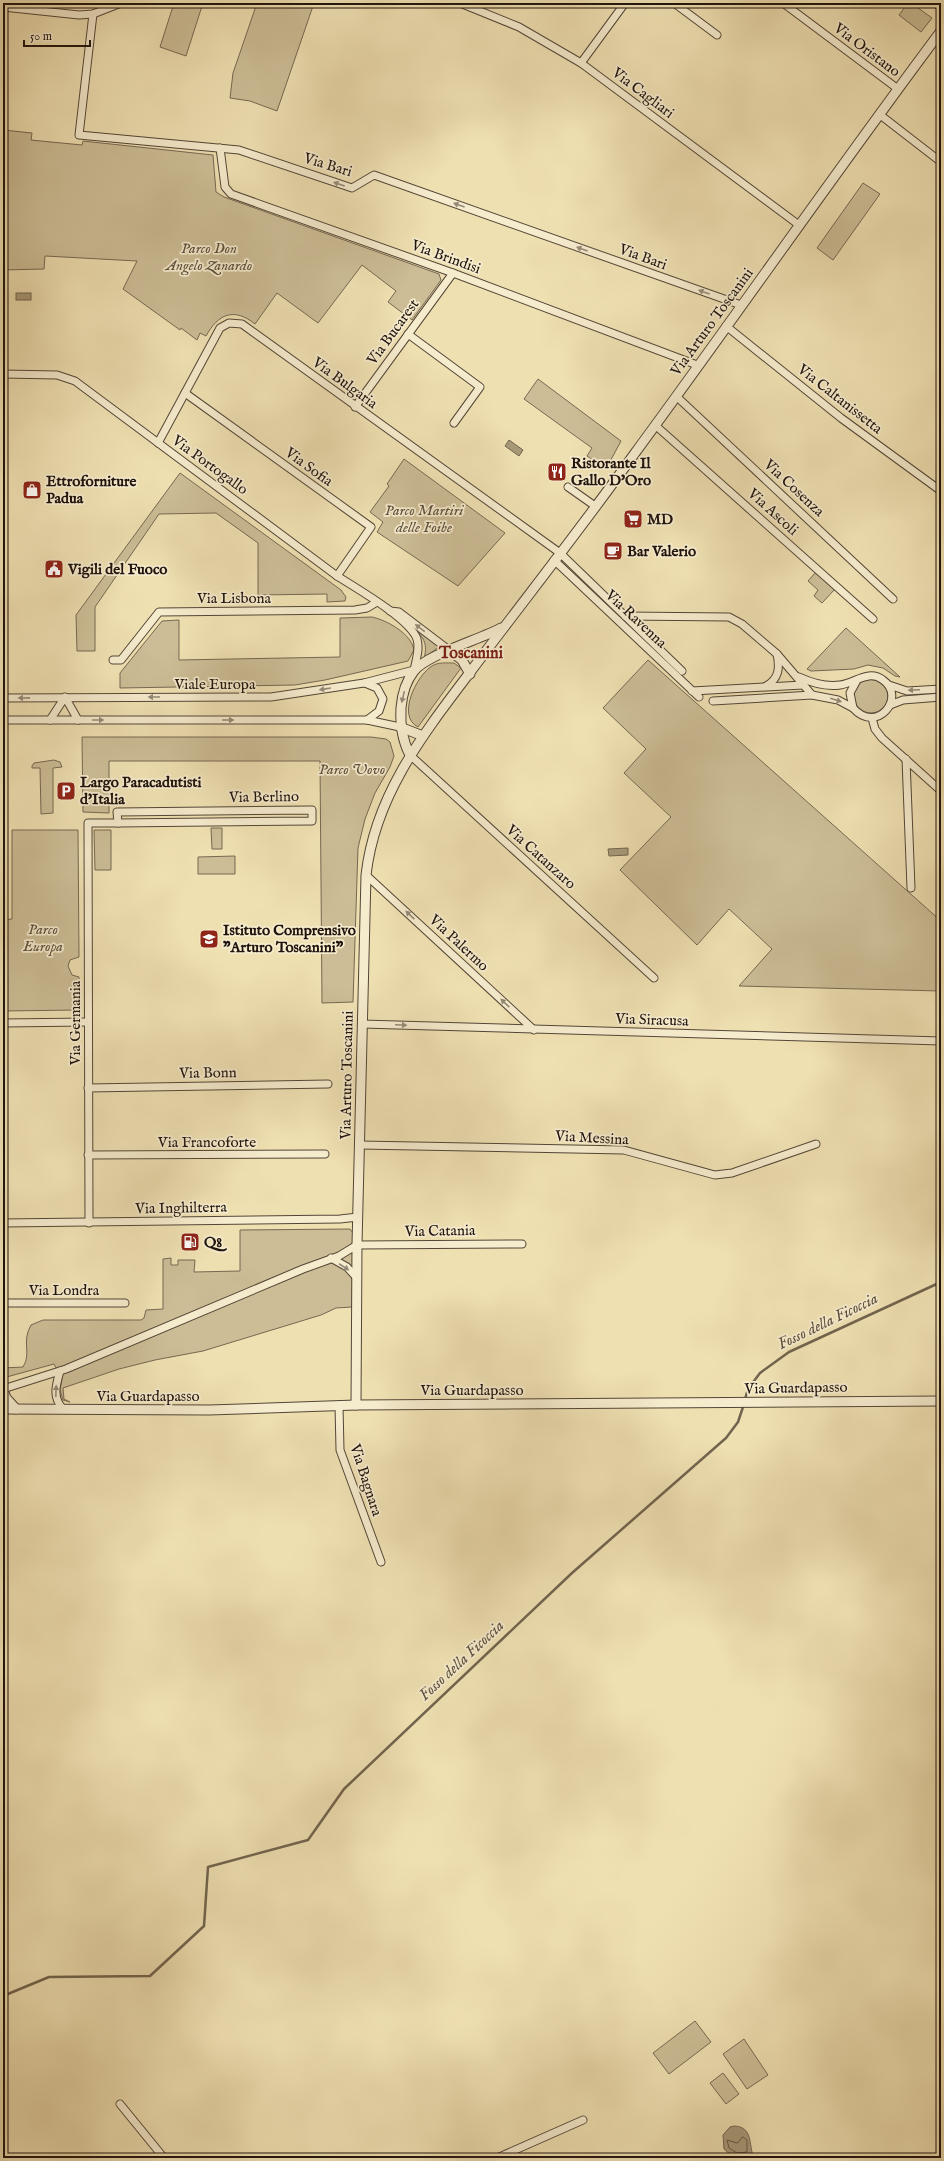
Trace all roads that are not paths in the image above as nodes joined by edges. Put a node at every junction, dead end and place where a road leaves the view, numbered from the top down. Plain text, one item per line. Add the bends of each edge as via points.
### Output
1 (120, 3) edge
2 (460, 3) edge
3 (625, 3) edge
4 (674, 3) edge
5 (783, 3) edge
6 (935, 3) edge
7 (3, 7) edge
8 (941, 8) edge
9 (93, 14) junction
10 (941, 31) edge
11 (718, 35) dead end
12 (581, 63) junction
13 (898, 89) junction
14 (879, 114) junction
15 (220, 148) junction
16 (941, 162) edge
17 (799, 225) junction
18 (453, 273) junction
19 (741, 306) junction
20 (726, 326) junction
21 (408, 334) junction
22 (697, 365) junction
23 (3, 374) edge
24 (185, 393) junction
25 (676, 396) junction
26 (355, 407) junction
27 (454, 423) dead end
28 (655, 425) junction
29 (158, 444) junction
30 (568, 486) dead end
31 (941, 491) edge
32 (595, 506) junction
33 (557, 557) junction
34 (337, 576) junction
35 (894, 599) dead end
36 (377, 602) junction
37 (390, 611) junction
38 (626, 616) junction
39 (873, 619) dead end
40 (504, 627) junction
41 (449, 650) junction
42 (777, 654) junction
43 (113, 660) dead end
44 (414, 670) junction
45 (682, 671) dead end
46 (470, 674) junction
47 (799, 677) junction
48 (857, 680) junction
49 (364, 683) junction
50 (803, 685) junction
51 (889, 685) junction
52 (765, 687) junction
53 (731, 689) junction
54 (692, 691) junction
55 (941, 692) edge
56 (812, 695) junction
57 (699, 697) dead end
58 (3, 698) edge
59 (65, 698) junction
60 (732, 700) junction
61 (714, 701) dead end
62 (890, 705) junction
63 (853, 708) junction
64 (872, 718) junction
65 (3, 720) edge
66 (50, 720) junction
67 (78, 720) junction
68 (367, 720) junction
69 (400, 727) junction
70 (423, 736) junction
71 (410, 755) junction
72 (906, 759) junction
73 (941, 791) edge
74 (88, 823) joint
75 (118, 823) junction
76 (366, 875) junction
77 (911, 888) dead end
78 (654, 978) dead end
79 (88, 1022) junction
80 (3, 1023) edge
81 (362, 1024) junction
82 (534, 1030) junction
83 (941, 1040) edge
84 (328, 1084) dead end
85 (88, 1088) junction
86 (816, 1144) dead end
87 (360, 1145) junction
88 (325, 1154) dead end
89 (88, 1155) junction
90 (358, 1216) junction
91 (88, 1222) junction
92 (3, 1223) edge
93 (522, 1244) dead end
94 (357, 1245) junction
95 (331, 1258) junction
96 (357, 1278) junction
97 (3, 1303) edge
98 (125, 1303) dead end
99 (60, 1371) junction
100 (3, 1389) edge
101 (941, 1401) edge
102 (338, 1405) junction
103 (356, 1405) junction
104 (3, 1409) edge
105 (14, 1409) junction
106 (63, 1409) junction
107 (3, 1414) edge
108 (380, 1562) dead end
109 (120, 2104) dead end
110 (583, 2120) dead end
111 (164, 2158) edge
112 (497, 2158) edge

1 - 9 street
2 - 12 street, Via Cagliari via 519,27
3 - 12 street
4 - 11 street
5 - 13 street, Via Oristano
6 - 8 street
7 - 9 street via 65,15
9 - 15 street, Via Bari via 79,135
10 - 13 street, Via Arturo Toscanini
12 - 17 street, Via Cagliari
13 - 14 street, Via Arturo Toscanini
14 - 16 street
14 - 17 street, Via Arturo Toscanini
15 - 18 street, Via Brindisi via 225,187 231,194
19 -> 15 street, Via Bari via 374,175 352,188 239,150
17 - 19 street, Via Arturo Toscanini
18 - 21 street, Via Bucarest
18 - 22 street, Via Brindisi
19 - 20 street, Via Arturo Toscanini
20 - 22 street, Via Arturo Toscanini
20 - 31 street, Via Caltanissetta via 841,418
21 - 26 street, Via Bucarest
21 - 27 street via 480,387
22 - 25 street, Via Arturo Toscanini
23 - 29 street, Via Portogallo via 65,377 75,381
24 - 26 street, Via Bulgaria via 220,328 236,322
24 - 29 street, Via Bulgaria
24 - 34 street, Via Sofia via 371,527
25 - 28 street, Via Arturo Toscanini
25 - 35 street, Via Cosenza
26 - 33 street, Via Bulgaria
28 - 32 street, Via Arturo Toscanini
28 - 39 street, Via Ascoli
29 - 34 street, Via Portogallo
30 - 32 street
32 - 33 street, Via Arturo Toscanini
33 - 38 street
33 - 40 street, Via Arturo Toscanini
33 - 54 street, Via Ravenna
34 - 36 street, Via Portogallo
36 - 37 street, Via Portogallo
36 - 43 street, Via Lisbona via 367,608 355,610 159,612 121,660
41 -> 37 street, Via Portogallo via 399,612
37 - 44 street, Via Portogallo via 411,629 417,638 418,649
38 - 42 street via 729,617 742,624
38 - 45 street
40 - 41 street, Via Arturo Toscanini
40 - 46 street, Via Arturo Toscanini
41 - 44 street, Via Arturo Toscanini
41 - 46 street via 462,660
42 - 47 street
42 - 52 street via 779,664 776,678
44 - 49 street, Viale Europa
44 -> 69 street via 402,699
46 - 70 street, Via Arturo Toscanini
47 - 48 street via 821,685 838,686
47 - 50 street
48 - 51 street via 871,675
48 - 63 street via 850,693
49 -> 59 street, Viale Europa via 271,696
49 - 68 street via 377,688 383,699 379,711
50 - 52 street
50 - 56 street
55 -> 51 street via 907,691
51 - 62 street via 892,698
52 - 53 street
53 - 54 street
53 - 60 street
54 - 57 street, Via Ravenna
55 - 62 street
56 - 60 street
56 -> 63 street via 838,700
59 -> 58 street, Viale Europa
59 - 66 street
59 - 67 street
60 - 61 street
62 - 64 street via 882,714
63 - 64 street via 858,713
64 - 72 street via 880,735
65 - 66 street
66 - 67 street
67 -> 68 street
68 - 69 street
69 - 70 street
69 - 71 street
70 - 71 street, Via Arturo Toscanini
71 - 76 street, Via Arturo Toscanini via 378,818
71 - 78 street, Via Catanzaro
72 - 73 street
72 - 77 street
74 - 75 street, Via Berlino
74 - 79 street, Via Germania
75 - 75 street, Via Berlino via 312,822 312,810 117,812
76 - 81 street, Via Arturo Toscanini
82 -> 76 street, Via Palermo
79 - 80 street
79 - 85 street, Via Germania
81 -> 82 street, Via Siracusa
81 - 87 street, Via Arturo Toscanini
82 - 83 street, Via Siracusa
84 - 85 street, Via Bonn
85 - 89 street, Via Germania
86 - 87 street, Via Messina via 732,1173 715,1175 624,1150
87 - 90 street, Via Arturo Toscanini
88 - 89 street, Via Francoforte
89 - 91 street, Via Germania
90 - 91 street, Via Inghilterra via 340,1219
90 - 94 street, Via Arturo Toscanini
91 - 92 street, Via Inghilterra
93 - 94 street, Via Catania
94 - 95 street
94 - 96 street, Via Arturo Toscanini
95 -> 96 street via 347,1267
95 - 99 street
96 - 103 street, Via Arturo Toscanini
97 - 98 street, Via Londra
99 - 100 street
106 -> 99 street via 58,1404 55,1394
100 - 105 street
101 - 103 street, Via Guardapasso
102 - 103 street, Via Guardapasso
102 - 106 street, Via Guardapasso via 209,1410
102 - 108 street, Via Bagnara via 338,1436 342,1455
104 - 105 street, Via Guardapasso
105 - 106 street, Via Guardapasso
105 - 107 street
109 - 111 street
110 - 112 street

